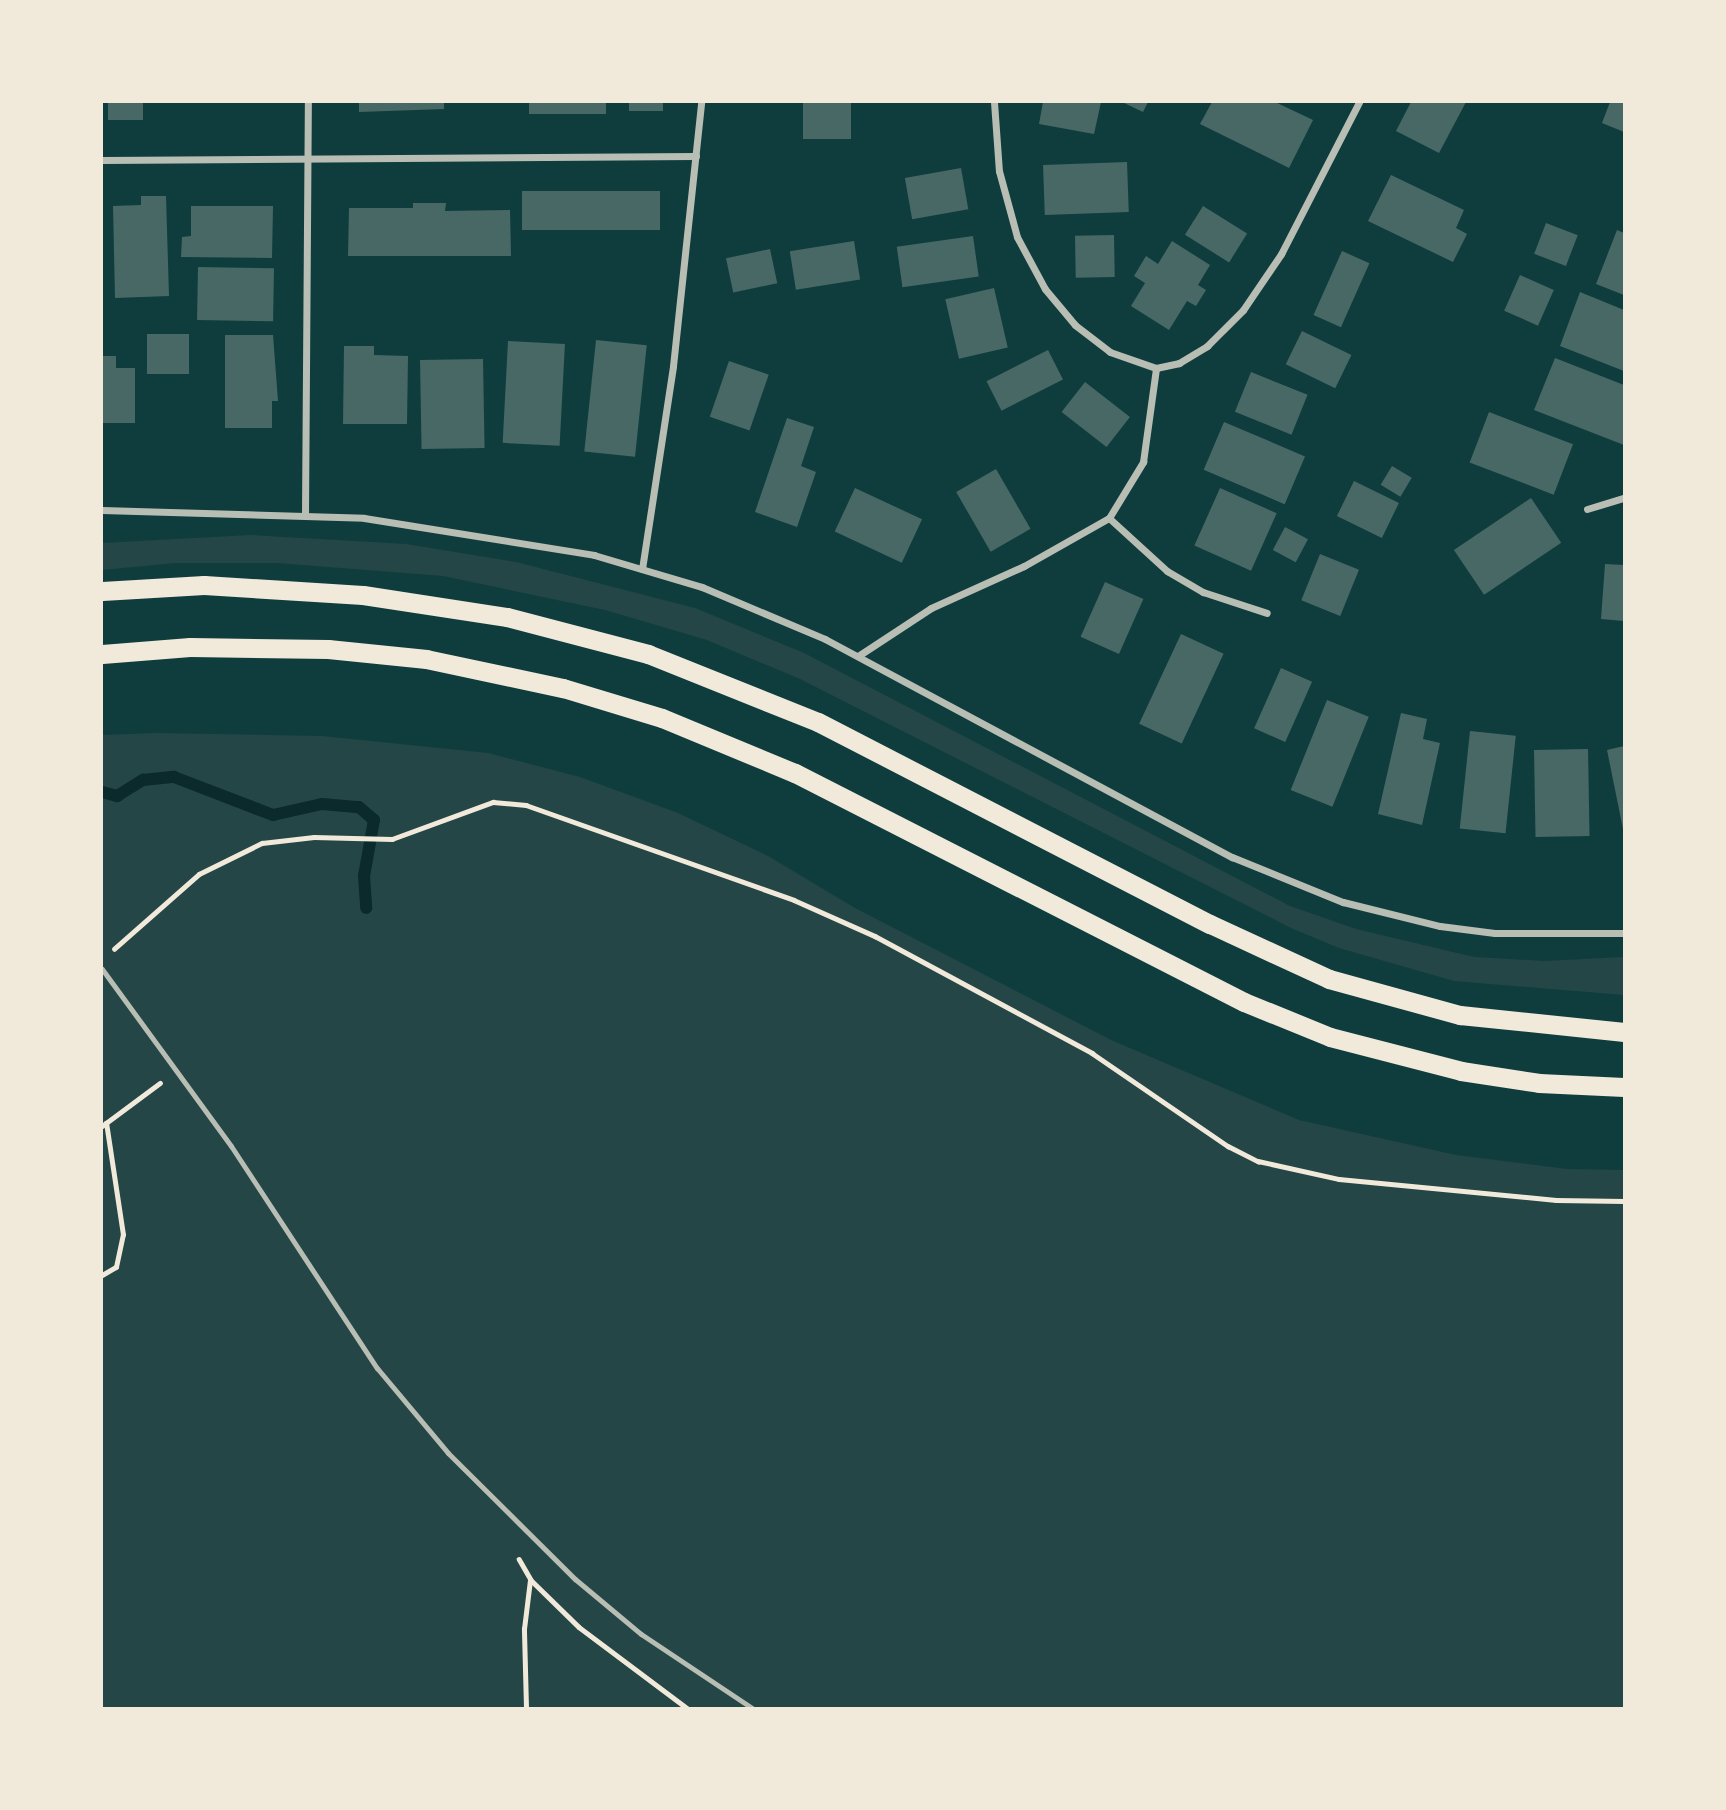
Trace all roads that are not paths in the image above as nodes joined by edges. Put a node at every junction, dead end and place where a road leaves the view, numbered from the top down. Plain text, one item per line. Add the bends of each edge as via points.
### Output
1 (307, 102) edge
2 (701, 102) edge
3 (994, 102) edge
4 (1359, 102) edge
5 (696, 156) junction
6 (307, 158) junction
7 (102, 160) edge
8 (1156, 368) junction
9 (1625, 498) edge
10 (1587, 509) dead end
11 (102, 510) edge
12 (304, 514) junction
13 (1109, 518) junction
14 (642, 569) junction
15 (102, 591) edge
16 (1267, 613) dead end
17 (102, 654) edge
18 (858, 656) junction
19 (1625, 933) edge
20 (102, 969) edge
21 (1625, 1032) edge
22 (1625, 1087) edge
23 (752, 1709) edge

1 - 6 street
2 - 5 street
3 - 8 street via 999,171 1017,237 1045,289 1096,342 1123,360
4 - 8 street via 1282,254 1243,310 1200,351
5 - 6 street
5 - 14 street via 673,366
6 - 7 street
6 - 12 street
8 - 13 street via 1143,463
9 - 10 street
11 - 12 street
12 - 14 street via 419,524 540,544
13 - 16 street via 1167,571 1203,592
13 - 18 street via 1056,550 931,608
14 - 18 street via 754,608
15 - 21 highway via 204,585 363,595 506,617 636,651 718,679 830,727 1224,931 1329,979 1460,1015
17 - 22 highway via 190,648 328,649 426,659 563,688 662,718 795,773 1235,998 1330,1037 1471,1073 1539,1083
18 - 19 street via 1232,857 1343,902 1440,926 1495,933
20 - 23 lane via 178,1071 377,1368 480,1488 641,1634

